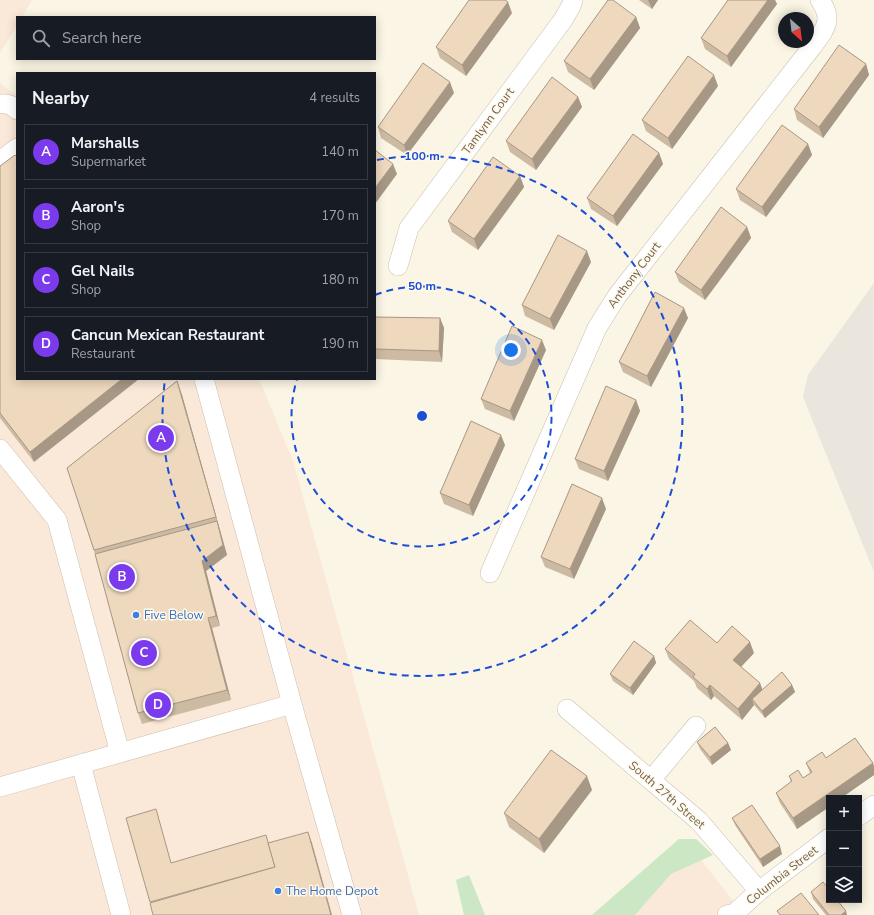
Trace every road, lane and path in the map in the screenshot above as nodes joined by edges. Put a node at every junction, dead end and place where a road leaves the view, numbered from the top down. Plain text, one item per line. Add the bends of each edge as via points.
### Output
1 (573, 0) edge
2 (823, 5) edge
3 (0, 104) edge
4 (16, 108) edge
5 (16, 149) edge
6 (0, 161) edge
7 (398, 266) dead end
8 (204, 380) edge
9 (0, 449) edge
10 (490, 573) dead end
11 (292, 704) junction
12 (566, 709) dead end
13 (696, 726) dead end
14 (120, 753) junction
15 (81, 764) junction
16 (651, 780) junction
17 (0, 787) edge
18 (874, 805) edge
19 (862, 814) edge
20 (826, 840) edge
21 (759, 891) junction
22 (733, 914) edge
23 (121, 915) edge
24 (352, 915) edge

1 - 7 street, Tamlynn Court via 563,20 409,228
2 - 10 street, Anthony Court via 827,19 825,29 607,310
3 - 4 street via 6,103
5 - 6 street
8 - 11 street
9 - 14 street via 57,520
11 - 14 street
11 - 24 street
12 - 16 street, South 27th Street
13 - 16 street
14 - 15 street
15 - 17 street
15 - 23 street
16 - 21 street, South 27th Street via 700,821
18 - 19 street
20 - 21 street, Columbia Street
21 - 22 street, Columbia Street

